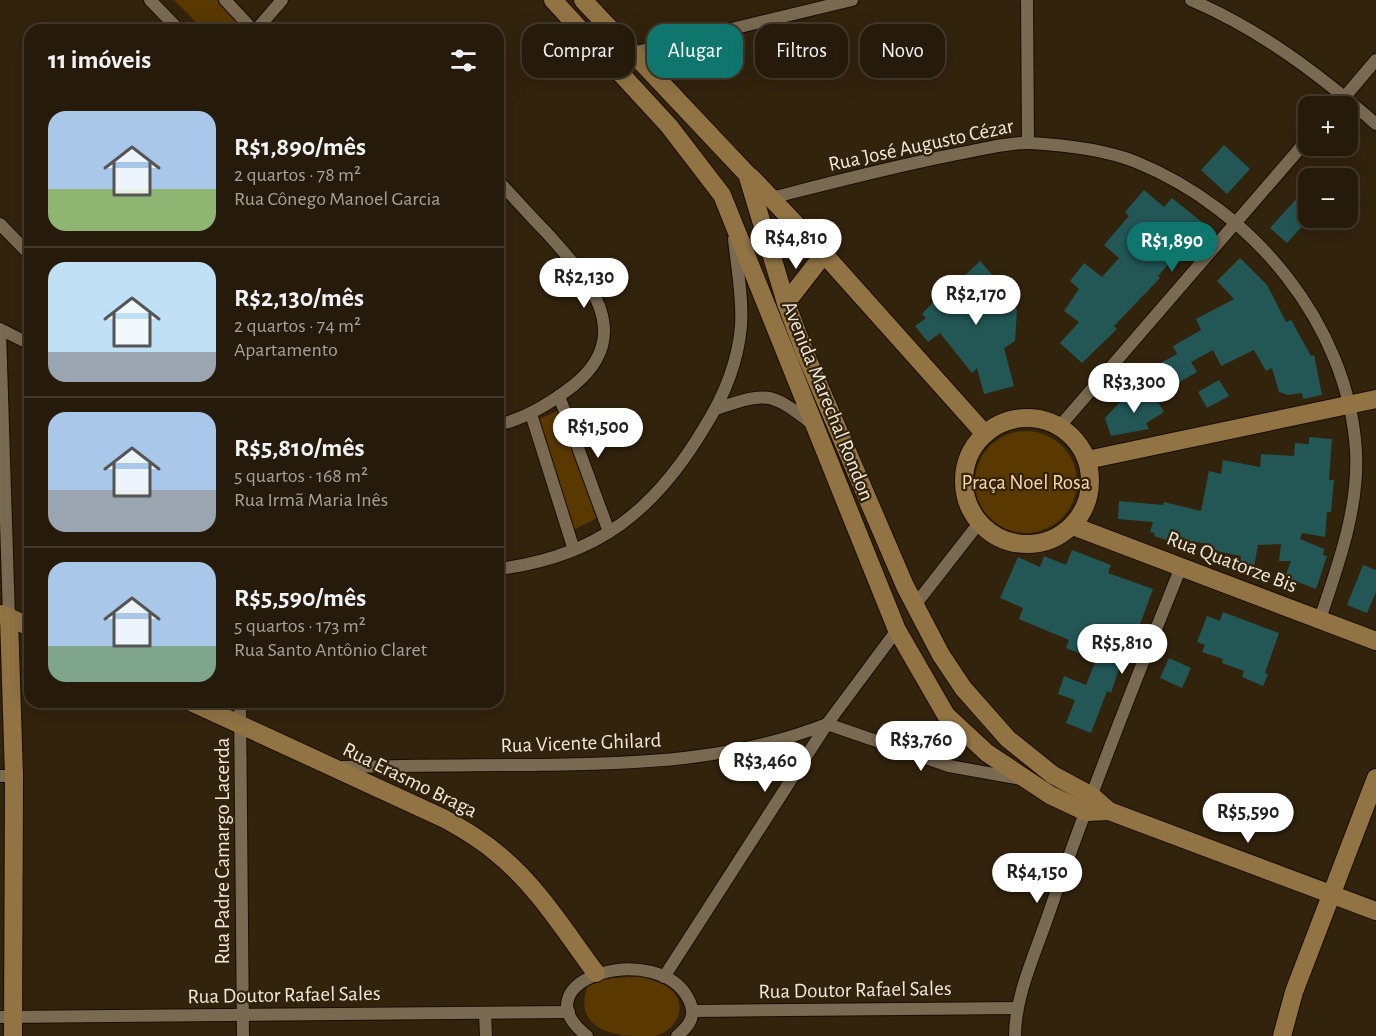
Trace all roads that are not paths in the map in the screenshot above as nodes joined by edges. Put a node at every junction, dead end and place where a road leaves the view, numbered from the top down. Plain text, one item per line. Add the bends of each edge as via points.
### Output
1 (150, 0) edge
2 (225, 0) edge
3 (282, 0) edge
4 (553, 0) edge
5 (583, 0) edge
6 (849, 0) edge
7 (1027, 0) edge
8 (1191, 0) edge
9 (173, 24) edge
10 (248, 24) edge
11 (260, 24) edge
12 (606, 24) edge
13 (635, 51) edge
14 (635, 55) edge
15 (1376, 60) edge
16 (1334, 96) edge
17 (1346, 96) edge
18 (1358, 113) edge
19 (1376, 124) edge
20 (1028, 142) junction
21 (1298, 150) edge
22 (747, 174) junction
23 (504, 187) edge
24 (771, 198) junction
25 (732, 216) junction
26 (0, 224) edge
27 (1234, 224) junction
28 (24, 241) edge
29 (824, 254) junction
30 (786, 303) junction
31 (0, 330) edge
32 (24, 341) edge
33 (560, 396) junction
34 (1376, 399) edge
35 (1349, 404) junction
36 (716, 409) junction
37 (531, 414) junction
38 (504, 423) edge
39 (811, 423) junction
40 (1059, 426) junction
41 (984, 433) junction
42 (1087, 460) junction
43 (979, 523) junction
44 (1073, 526) junction
45 (609, 532) junction
46 (574, 550) junction
47 (1181, 567) junction
48 (504, 568) edge
49 (915, 605) junction
50 (5, 615) edge
51 (1320, 619) junction
52 (24, 624) edge
53 (897, 630) junction
54 (1376, 641) edge
55 (204, 708) edge
56 (240, 708) edge
57 (827, 724) junction
58 (241, 725) junction
59 (331, 767) junction
60 (7, 776) edge
61 (1376, 778) edge
62 (1025, 780) junction
63 (1089, 804) junction
64 (1331, 894) junction
65 (1376, 911) edge
66 (596, 974) junction
67 (664, 977) junction
68 (1017, 1008) junction
69 (693, 1011) junction
70 (569, 1012) junction
71 (485, 1013) junction
72 (242, 1015) junction
73 (6, 1017) edge
74 (13, 1036) edge
75 (243, 1036) edge
76 (486, 1036) edge
77 (587, 1036) edge
78 (677, 1036) edge
79 (1015, 1036) edge
80 (1282, 1036) edge

1 - 9 street
2 - 10 street
3 - 11 street
4 - 25 main road, Avenida Marechal Rondon via 669,126 722,195
5 - 12 main road
6 - 13 street
7 - 20 street
8 - 16 street via 1225,15 1285,52
14 - 22 main road
15 - 17 street
18 - 19 street
20 - 24 street, Rua José Augusto Cézar via 928,160
20 - 27 street, Rua José Augusto Cézar via 1134,161 1190,189
21 - 27 street
22 - 24 main road
22 - 30 main road
23 - 33 street via 574,262 603,316 602,350 580,380
24 - 29 main road
25 - 36 street via 741,326 737,352
25 - 39 main road, Avenida Marechal Rondon
26 - 28 street
27 - 35 street, Rua José Augusto Cézar via 1280,268 1300,294 1331,354
27 - 40 street
29 - 30 main road
29 - 41 main road
30 - 49 main road
31 - 32 street
31 - 50 street
33 - 37 street
33 - 45 street
34 - 35 main road
35 - 42 main road
35 - 51 street, Rua José Augusto Cézar via 1356,452 1351,516
36 - 39 street via 764,396 788,405
36 - 45 street via 676,473 636,514
37 - 38 street
37 - 46 street
39 - 53 main road, Avenida Marechal Rondon
40 - 41 main road via 1041,418 1021,417 1001,422
40 - 42 main road via 1076,440
41 - 43 main road via 968,457 963,487 968,506
42 - 44 main road via 1091,483 1086,506
43 - 44 main road via 1008,542 1025,545 1059,537
43 - 49 street
44 - 47 main road, Rua Quatorze Bis
45 - 46 street
46 - 48 street via 530,565
47 - 51 main road, Rua Quatorze Bis
47 - 63 street
49 - 63 main road via 947,663 989,720 1029,758
50 - 52 main road
50 - 60 main road
51 - 54 main road, Rua Quatorze Bis
53 - 57 street
53 - 62 main road, Avenida Marechal Rondon via 946,715 987,753
55 - 58 main road, Rua Erasmo Braga
56 - 58 street, Rua Padre Camargo Lacerda
57 - 59 street, Rua Vicente Ghilard via 757,747 687,759
57 - 62 street via 949,766
57 - 67 street
58 - 59 main road, Rua Erasmo Braga
58 - 72 street, Rua Padre Camargo Lacerda
59 - 66 main road, Rua Erasmo Braga via 445,819 501,856 539,897
60 - 73 main road
61 - 64 main road
62 - 63 main road, Avenida Marechal Rondon via 1068,805
63 - 64 main road
63 - 68 street
64 - 65 main road
64 - 80 main road via 1294,992
66 - 67 street via 624,970
66 - 70 street via 576,985 569,996
67 - 69 street via 684,991
68 - 69 street, Rua Doutor Rafael Sales
68 - 79 street
69 - 78 street via 692,1020
70 - 71 street, Rua Doutor Rafael Sales
70 - 77 street
71 - 72 street, Rua Doutor Rafael Sales
71 - 76 street
72 - 73 street, Rua Doutor Rafael Sales
72 - 75 street, Rua Padre Camargo Lacerda
73 - 74 main road

